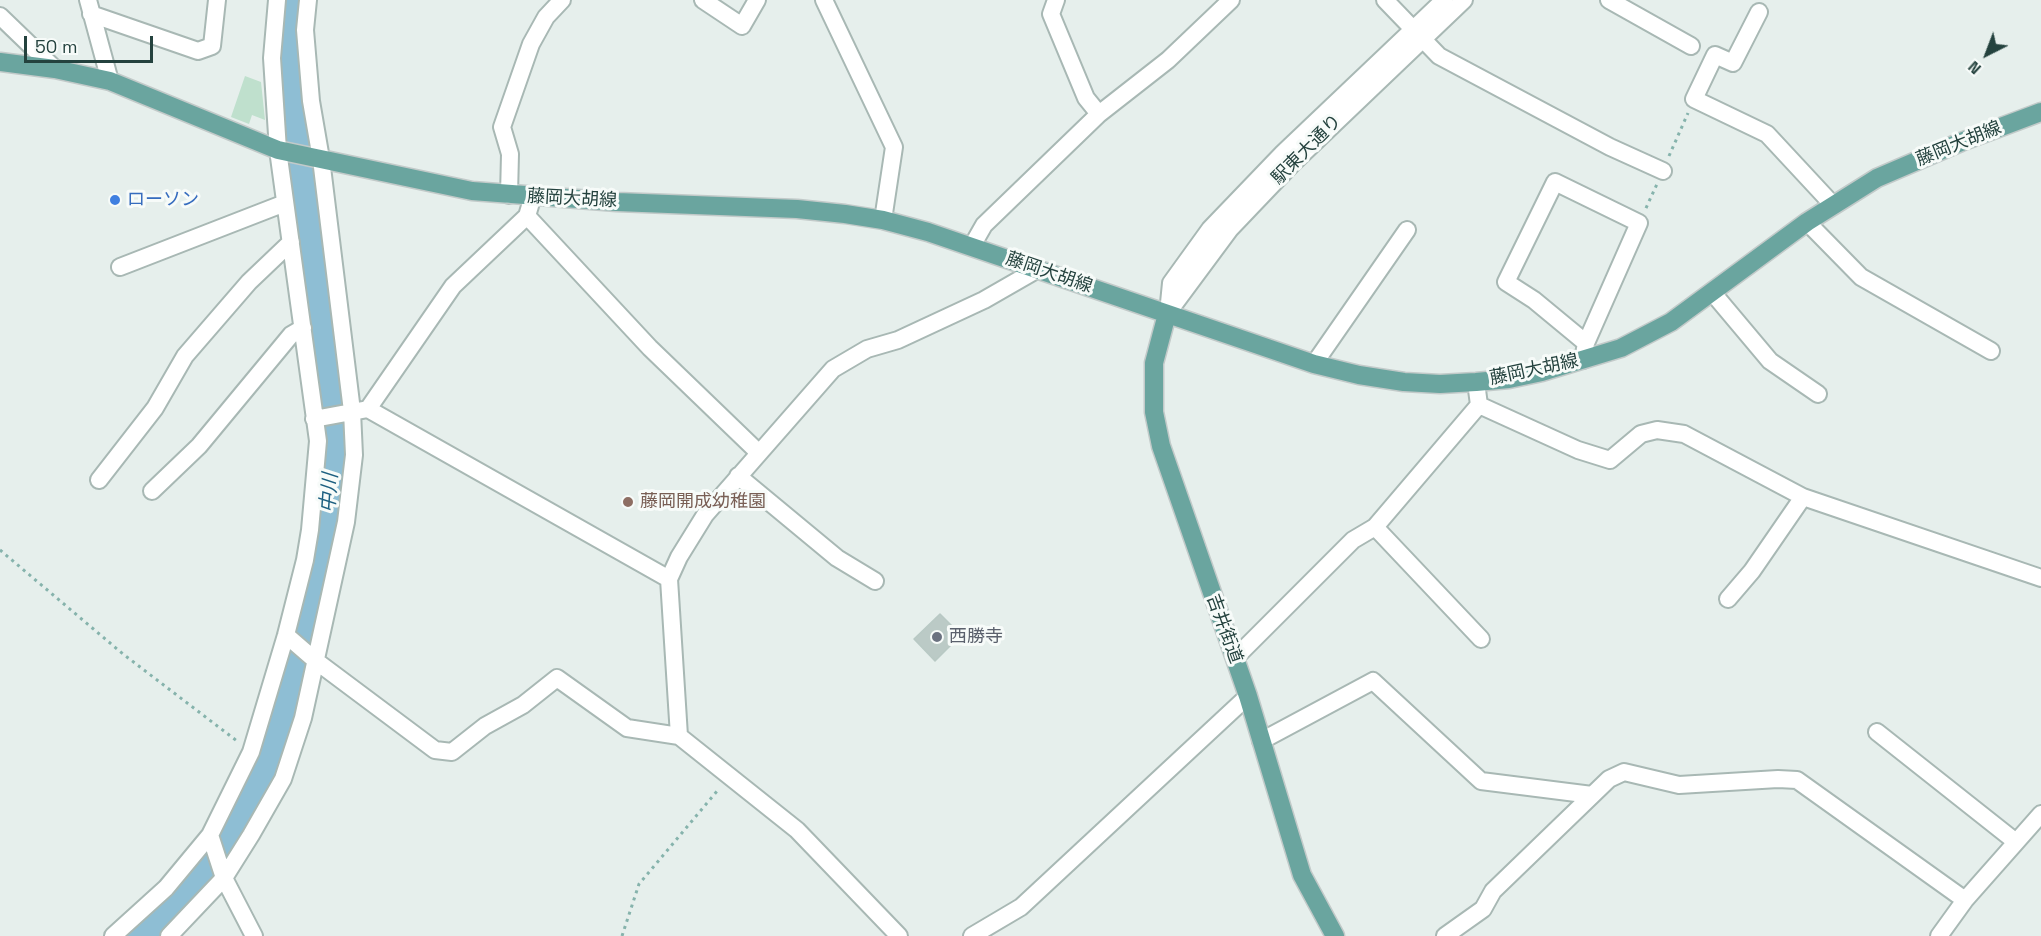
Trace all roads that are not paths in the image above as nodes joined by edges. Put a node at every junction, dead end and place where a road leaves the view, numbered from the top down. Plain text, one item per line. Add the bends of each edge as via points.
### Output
1 (217, 0) edge
2 (277, 0) edge
3 (308, 0) edge
4 (562, 0) edge
5 (702, 0) edge
6 (757, 0) edge
7 (824, 0) edge
8 (1056, 0) edge
9 (1231, 0) edge
10 (1385, 0) edge
11 (1444, 0) edge
12 (1464, 0) edge
13 (1609, 0) edge
14 (89, 7) edge
15 (1759, 12) dead end
16 (0, 16) edge
17 (1418, 34) junction
18 (1691, 46) dead end
19 (0, 62) edge
20 (55, 69) junction
21 (110, 81) junction
22 (2041, 112) edge
23 (1099, 114) junction
24 (286, 152) junction
25 (317, 158) junction
26 (1663, 171) dead end
27 (509, 195) junction
28 (534, 196) junction
29 (285, 203) junction
30 (1833, 205) junction
31 (527, 216) junction
32 (883, 220) junction
33 (1807, 222) junction
34 (1407, 230) dead end
35 (291, 242) junction
36 (972, 246) junction
37 (120, 267) dead end
38 (1038, 269) junction
39 (1712, 292) junction
40 (1167, 314) junction
41 (303, 328) junction
42 (1585, 351) junction
43 (1991, 351) dead end
44 (1314, 364) junction
45 (1476, 382) junction
46 (1818, 394) dead end
47 (1479, 405) junction
48 (360, 410) junction
49 (314, 419) junction
50 (759, 453) junction
51 (738, 476) junction
52 (99, 480) dead end
53 (152, 491) dead end
54 (1803, 497) junction
55 (1375, 527) junction
56 (2041, 578) edge
57 (669, 579) junction
58 (875, 581) dead end
59 (1728, 599) dead end
60 (286, 635) junction
61 (1481, 639) dead end
62 (1235, 658) junction
63 (316, 661) junction
64 (1248, 696) junction
65 (1877, 732) dead end
66 (679, 736) junction
67 (1261, 741) junction
68 (1592, 795) junction
69 (2041, 814) edge
70 (210, 835) junction
71 (2016, 842) junction
72 (224, 878) junction
73 (1965, 900) junction
74 (113, 936) edge
75 (169, 936) edge
76 (254, 936) edge
77 (899, 936) edge
78 (972, 936) edge
79 (1335, 936) edge
80 (1445, 936) edge
81 (1939, 936) edge

1 - 14 street via 212,46 198,51
2 - 24 street via 272,58
3 - 25 street via 305,30
4 - 27 street via 546,17 531,44 502,127 510,154
5 - 6 street via 742,26
7 - 32 street via 894,147
8 - 23 street via 1051,14 1086,98
9 - 23 street via 1168,60
10 - 17 street
11 - 17 street
12 - 17 street
13 - 18 street
14 - 21 street
15 - 30 street via 1732,63 1715,55 1694,99 1767,134
16 - 20 street
17 - 26 street via 1439,56
17 - 40 street via 1283,153 1210,229 1171,283
19 - 20 main road, 藤岡大胡線
20 - 21 main road, 藤岡大胡線
21 - 24 main road, 藤岡大胡線
22 - 30 main road, 藤岡大胡線 via 1877,178
23 - 36 street via 984,225
24 - 25 main road, 藤岡大胡線
24 - 29 street
25 - 27 main road, 藤岡大胡線 via 472,191
25 - 48 street
27 - 28 main road, 藤岡大胡線
28 - 31 street
28 - 32 main road, 藤岡大胡線 via 797,209
29 - 35 street
29 - 37 street
30 - 33 main road, 藤岡大胡線
31 - 48 street via 453,286
31 - 50 street via 650,348
32 - 36 main road, 藤岡大胡線
33 - 39 main road, 藤岡大胡線
33 - 43 street via 1861,277
34 - 44 street
35 - 41 street
35 - 52 street via 249,282 186,356 155,408
36 - 38 main road, 藤岡大胡線
38 - 40 main road, 藤岡大胡線
38 - 50 street via 984,300 898,340 867,349 833,369
39 - 42 main road, 藤岡大胡線 via 1661,327 1621,348
39 - 46 street via 1770,361
40 - 44 main road, 藤岡大胡線
40 - 62 main road, 吉井街道 via 1154,363 1154,412 1161,446
41 - 49 street
41 - 53 street via 291,335 199,446
42 - 42 street via 1534,300 1506,282 1555,182 1639,224
42 - 45 main road, 藤岡大胡線 via 1509,380
44 - 45 main road, 藤岡大胡線 via 1404,382
45 - 47 street
47 - 54 street via 1578,450 1610,460 1641,434 1657,430 1684,434
47 - 55 street
48 - 49 street
48 - 57 street
48 - 63 street via 346,522
49 - 60 street via 318,441 310,530
50 - 51 street
51 - 57 street via 705,515
51 - 58 street via 837,558
54 - 56 street
54 - 59 street
55 - 61 street
55 - 62 street via 1353,540
57 - 66 street
60 - 63 street
60 - 70 street via 251,752
62 - 64 main road, 吉井街道
63 - 66 street via 435,750 452,752 557,678 627,728
63 - 72 street via 283,778
64 - 67 main road, 吉井街道
64 - 78 street via 1021,907
65 - 71 street
66 - 77 street via 797,830
67 - 68 street via 1373,681 1481,781
67 - 79 main road, 吉井街道 via 1302,875
68 - 73 street via 1609,778 1624,772 1679,785 1797,780
68 - 80 street via 1493,891 1483,909
69 - 71 street
70 - 72 street
70 - 74 street via 166,888
71 - 73 street
72 - 75 street
72 - 76 street
73 - 81 street

